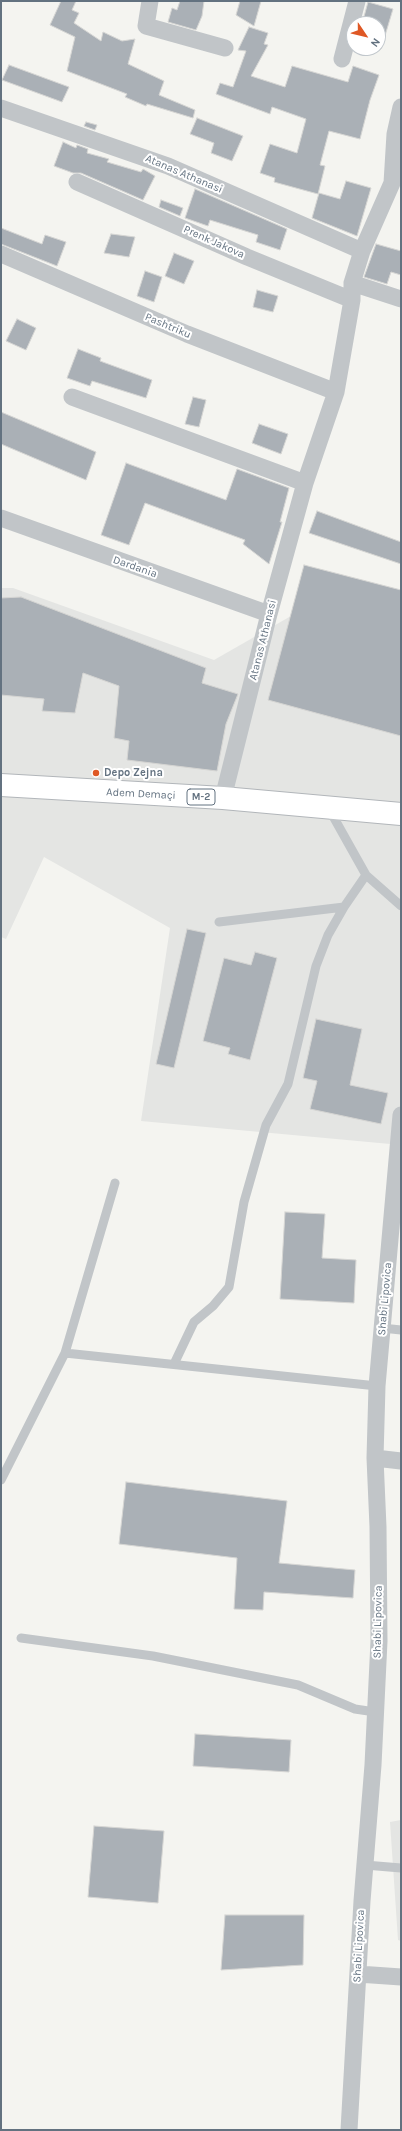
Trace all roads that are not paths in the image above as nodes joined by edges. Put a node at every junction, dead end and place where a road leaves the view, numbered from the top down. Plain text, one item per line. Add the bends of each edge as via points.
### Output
1 (150, 1) edge
2 (357, 1) edge
3 (225, 48) dead end
4 (342, 59) dead end
5 (401, 107) edge
6 (1, 108) edge
7 (77, 182) dead end
8 (362, 251) junction
9 (1, 254) edge
10 (352, 283) junction
11 (401, 299) edge
12 (352, 300) junction
13 (336, 392) junction
14 (72, 397) dead end
15 (305, 483) junction
16 (1, 518) edge
17 (270, 614) junction
18 (1, 786) edge
19 (223, 798) junction
20 (329, 808) junction
21 (401, 814) edge
22 (366, 875) junction
23 (401, 906) edge
24 (344, 907) junction
25 (219, 922) dead end
26 (401, 1115) edge
27 (115, 1183) dead end
28 (395, 1258) edge
29 (382, 1328) junction
30 (401, 1330) edge
31 (65, 1353) junction
32 (174, 1364) junction
33 (377, 1386) junction
34 (375, 1458) junction
35 (401, 1461) edge
36 (1, 1480) edge
37 (21, 1638) dead end
38 (376, 1712) junction
39 (365, 1864) junction
40 (401, 1868) edge
41 (358, 1974) junction
42 (401, 1977) edge
43 (349, 2130) edge

1 - 3 street via 146,26
2 - 4 street
5 - 8 street, Atanas Athanasi via 395,134 392,183
6 - 8 street, Atanas Athanasi via 168,166
7 - 12 street, Prenk Jakova
8 - 10 street, Atanas Athanasi
9 - 13 street, Pashtriku via 186,334
10 - 11 street
10 - 12 street, Atanas Athanasi
12 - 13 street, Atanas Athanasi
13 - 15 street, Atanas Athanasi
14 - 15 street
15 - 17 street, Atanas Athanasi
16 - 17 street, Dardania
17 - 19 street, Atanas Athanasi
18 - 19 main road, Adem Demaçi / M-2
19 - 20 main road, Adem Demaçi / M-2
20 - 21 main road, Adem Demaçi / M-2
20 - 22 lane
22 - 23 lane
22 - 24 lane
24 - 25 lane
24 - 32 lane via 328,935 316,966 288,1084 266,1125 244,1202 229,1287 213,1306 194,1322
26 - 28 street, Shabi Lipovica
27 - 31 lane
28 - 29 street, Shabi Lipovica
29 - 30 lane
29 - 33 street, Shabi Lipovica
31 - 32 lane
31 - 36 lane
32 - 33 lane
33 - 34 street, Shabi Lipovica
34 - 35 street
34 - 38 street, Shabi Lipovica via 379,1641
37 - 38 lane via 153,1656 298,1685 355,1709
38 - 39 street, Shabi Lipovica
39 - 40 lane
39 - 41 street, Shabi Lipovica
41 - 42 street
41 - 43 street, Shabi Lipovica

